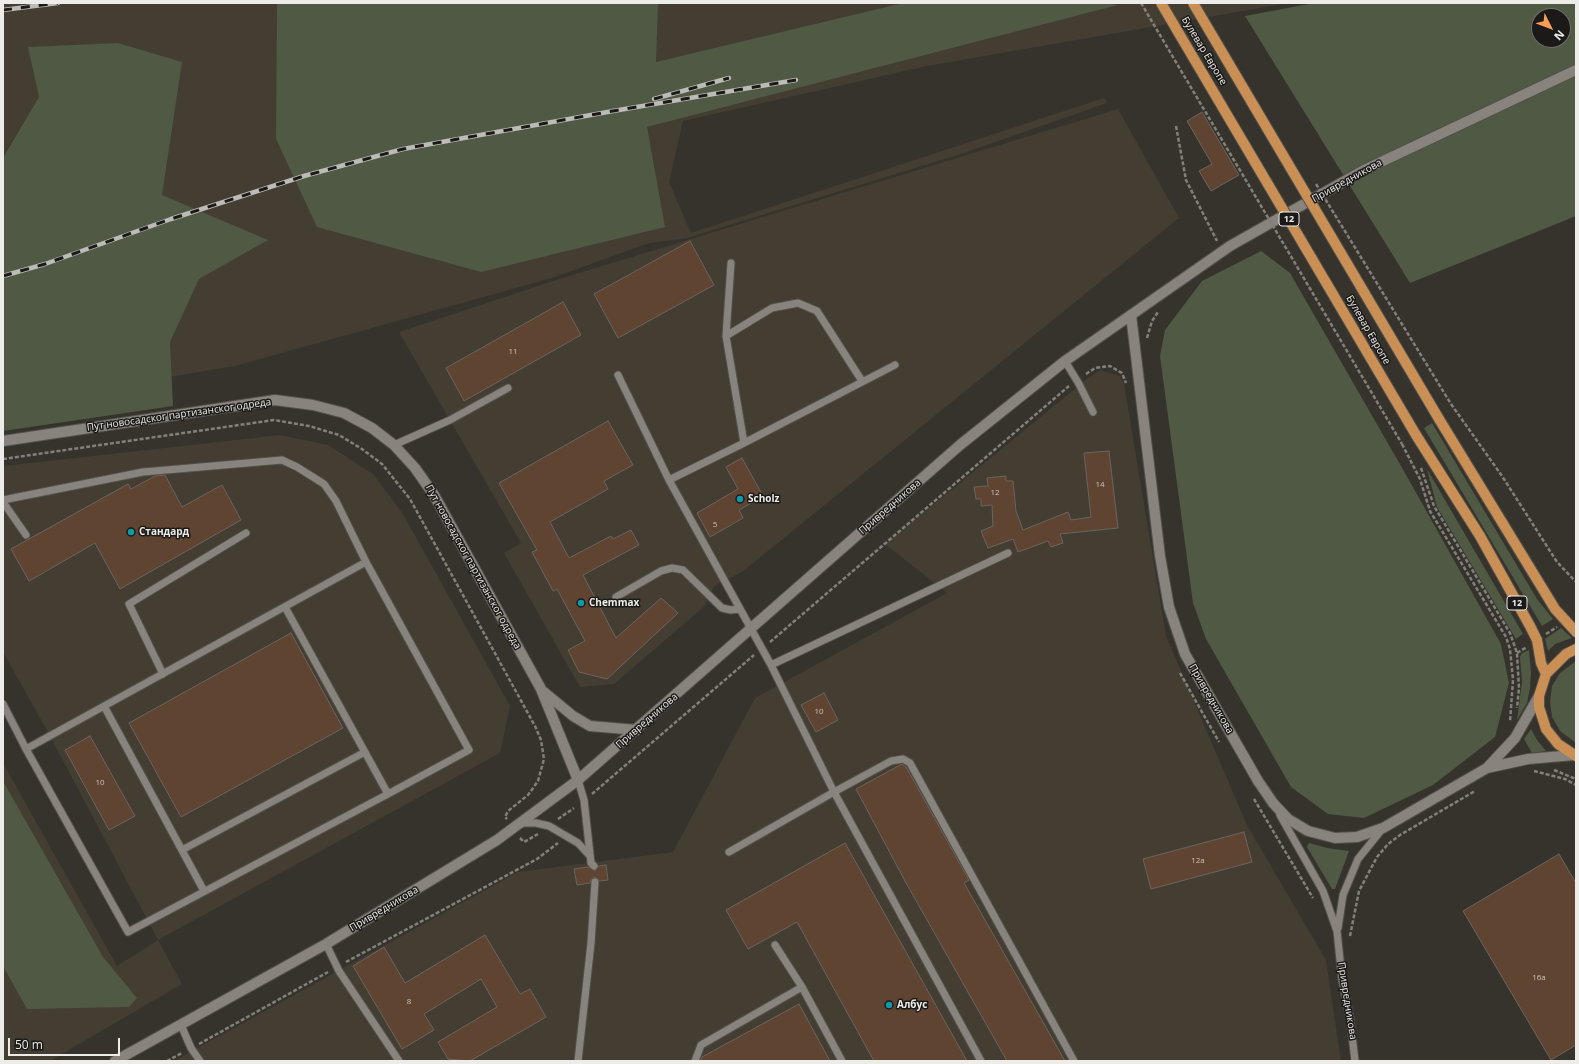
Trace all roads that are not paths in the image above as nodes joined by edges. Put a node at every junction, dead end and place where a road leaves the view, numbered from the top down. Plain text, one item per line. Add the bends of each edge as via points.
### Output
1 (1161, 3) edge
2 (1193, 3) edge
3 (1576, 70) edge
4 (731, 263) dead end
5 (1131, 315) junction
6 (726, 336) junction
7 (1065, 361) junction
8 (895, 365) dead end
9 (618, 375) dead end
10 (862, 381) junction
11 (508, 388) dead end
12 (1093, 412) dead end
13 (3, 441) edge
14 (744, 443) junction
15 (394, 445) junction
16 (669, 480) junction
17 (3, 501) edge
18 (246, 533) dead end
19 (26, 535) dead end
20 (1008, 553) dead end
21 (366, 562) junction
22 (616, 596) dead end
23 (285, 607) junction
24 (740, 608) junction
25 (751, 629) junction
26 (1576, 632) edge
27 (1576, 649) edge
28 (771, 665) junction
29 (164, 674) junction
30 (1546, 674) junction
31 (541, 689) junction
32 (1539, 696) junction
33 (3, 704) edge
34 (104, 706) junction
35 (637, 730) junction
36 (26, 749) junction
37 (365, 752) junction
38 (1575, 755) edge
39 (1487, 768) junction
40 (578, 780) junction
41 (834, 792) junction
42 (388, 794) junction
43 (1273, 803) junction
44 (518, 826) junction
45 (1383, 828) junction
46 (182, 850) junction
47 (729, 852) dead end
48 (590, 856) junction
49 (594, 866) dead end
50 (595, 882) dead end
51 (204, 891) junction
52 (1338, 931) junction
53 (326, 944) junction
54 (775, 945) dead end
55 (802, 987) junction
56 (181, 1025) junction
57 (115, 1061) edge
58 (200, 1061) edge
59 (399, 1061) edge
60 (578, 1061) edge
61 (695, 1061) edge
62 (842, 1061) edge
63 (981, 1061) edge
64 (1074, 1061) edge
65 (1355, 1061) edge

1 - 30 main road, Булевар Европе / 12, bridge via 1416,435 1480,536 1537,640 1541,663
2 - 26 main road, Булевар Европе, bridge via 1439,419 1555,609
3 - 5 street, Привредникова via 1364,170 1223,251
4 - 6 lane
5 - 7 street, Привредникова
5 - 43 street, Привредникова via 1160,556 1169,607 1185,654
6 - 10 lane via 772,308 798,303 816,311
6 - 14 lane
7 - 12 lane
7 - 25 street, Привредникова via 960,446
8 - 10 lane
9 - 16 lane
10 - 14 lane
11 - 15 lane via 450,420
13 - 15 street, Пут новосадског партизанског одреда via 275,400 313,404 344,413 372,428
14 - 16 lane
15 - 31 street, Пут новосадског партизанског одреда via 415,468 434,495
16 - 24 lane
17 - 19 lane
17 - 21 lane via 143,472 282,460 298,466 324,484 336,501
18 - 29 lane via 129,604
20 - 28 lane
21 - 23 lane
21 - 42 lane via 469,750
22 - 24 lane via 661,571 672,568 683,570 722,608
23 - 29 lane
23 - 37 lane
24 - 25 lane
25 - 28 lane
25 - 35 street, Привредникова
27 - 30 main road via 1566,654
28 - 41 lane
29 - 34 lane
30 - 32 main road
31 - 35 street via 557,704 590,726
31 - 40 street, Пут новосадског партизанског одреда
32 - 38 main road via 1539,707 1546,729 1558,744
32 - 39 street via 1516,738
33 - 36 lane
34 - 36 lane
34 - 46 lane
35 - 40 street, Привредникова
36 - 51 lane via 128,932
37 - 42 lane
37 - 46 lane
38 - 39 street
39 - 45 street
40 - 44 street, Привредникова
40 - 48 lane via 584,800
41 - 47 lane
41 - 63 lane
41 - 64 lane via 892,761 903,759 910,763
42 - 51 lane
43 - 45 street via 1288,819 1308,831 1335,838 1357,837
43 - 52 lane, Привредникова via 1323,891
44 - 48 lane via 536,823 549,826 573,839
44 - 53 street, Привредникова
45 - 52 lane via 1358,859 1343,895
46 - 51 lane
48 - 49 lane
50 - 60 lane via 590,957
52 - 65 lane, Привредникова
53 - 56 street, Привредникова
53 - 59 lane via 337,967
54 - 55 lane
55 - 61 lane via 701,1045
55 - 62 lane
56 - 57 street, Привредникова
56 - 58 lane

